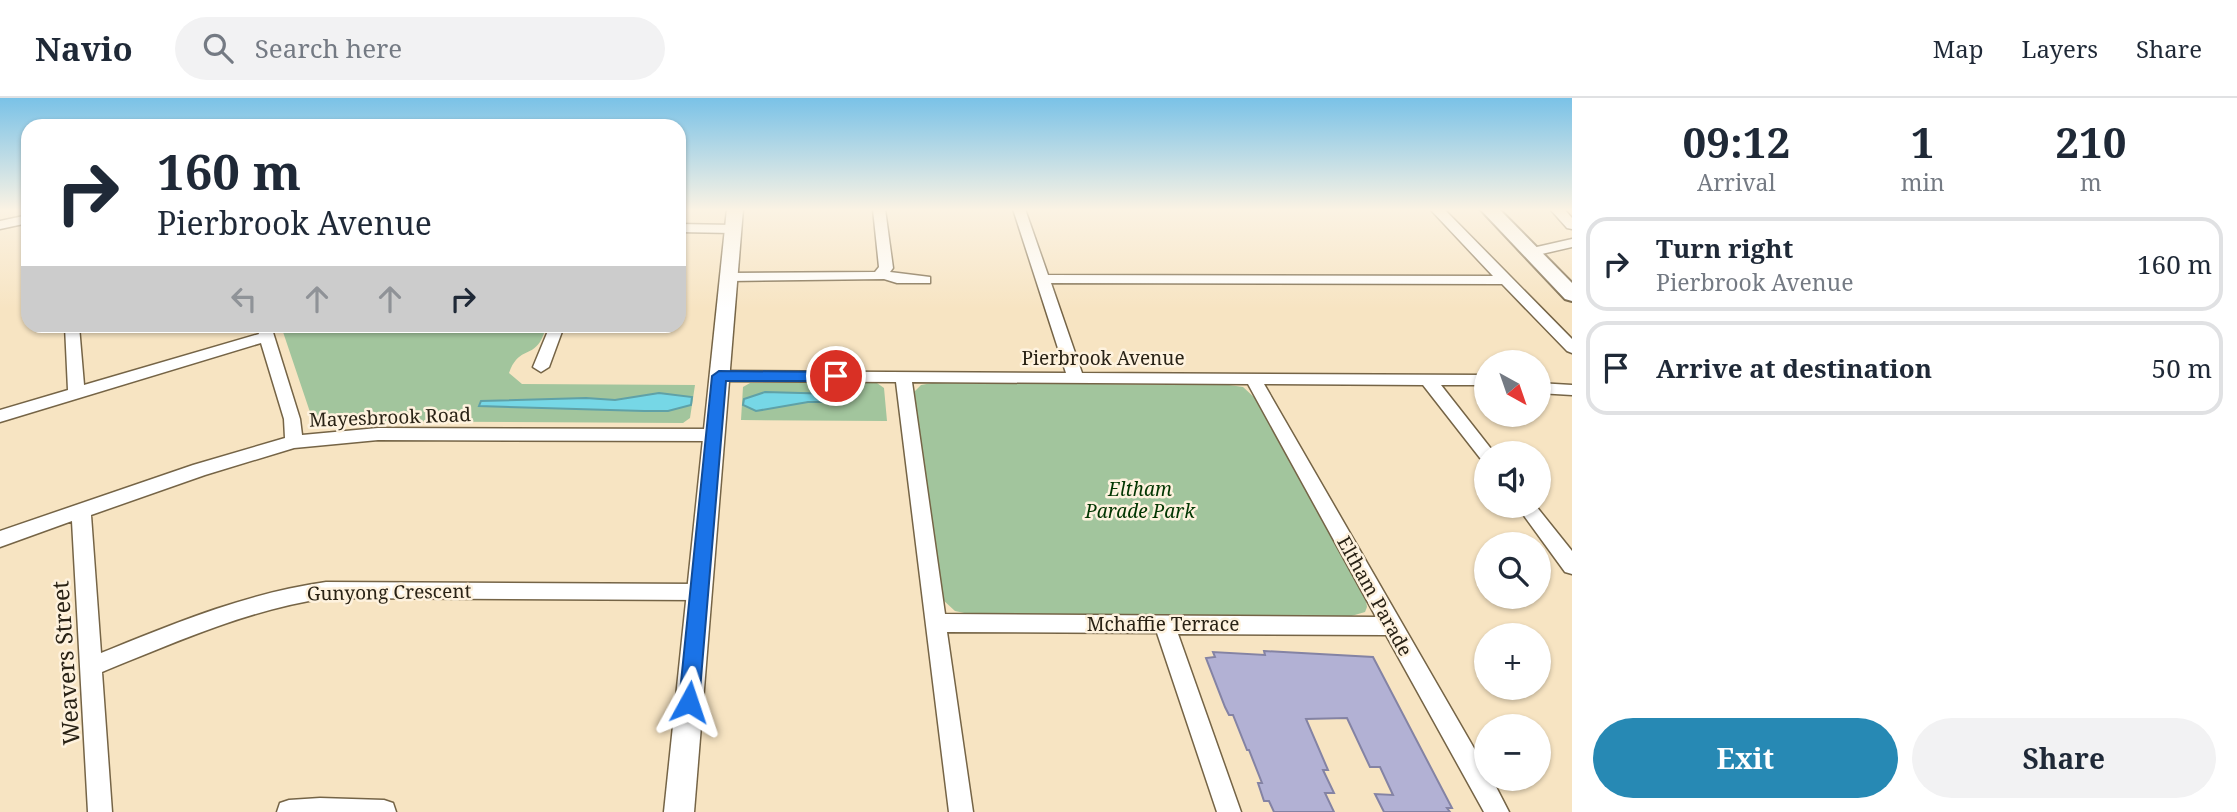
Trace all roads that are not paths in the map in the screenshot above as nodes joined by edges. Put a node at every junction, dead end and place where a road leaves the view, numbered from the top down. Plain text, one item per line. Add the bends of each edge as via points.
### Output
1 (732, 242) edge
2 (883, 242) edge
3 (1030, 242) edge
4 (1468, 242) edge
5 (1522, 242) edge
6 (1527, 242) edge
7 (1572, 243) edge
8 (1532, 252) junction
9 (883, 274) junction
10 (729, 277) junction
11 (1043, 279) junction
12 (925, 280) dead end
13 (1504, 280) junction
14 (1572, 295) edge
15 (72, 333) edge
16 (259, 333) edge
17 (266, 333) edge
18 (554, 333) edge
19 (1572, 348) edge
20 (541, 366) dead end
21 (719, 376) junction
22 (902, 377) junction
23 (1076, 379) junction
24 (1254, 380) junction
25 (1474, 380) edge
26 (1551, 380) edge
27 (1572, 380) edge
28 (1429, 381) junction
29 (1551, 389) edge
30 (1572, 390) edge
31 (76, 394) junction
32 (0, 416) edge
33 (714, 435) junction
34 (1476, 441) edge
35 (294, 442) junction
36 (81, 511) junction
37 (1535, 518) edge
38 (0, 539) edge
39 (1572, 566) edge
40 (700, 592) junction
41 (936, 623) junction
42 (1164, 624) junction
43 (1391, 626) junction
44 (91, 667) junction
45 (100, 812) edge
46 (289, 812) edge
47 (384, 812) edge
48 (679, 812) edge
49 (961, 812) edge
50 (1229, 812) edge
51 (1497, 812) edge

1 - 10 street
2 - 9 street
3 - 11 street
4 - 13 street
5 - 8 main road
6 - 8 main road
7 - 8 street
8 - 14 main road
9 - 10 street via 867,278
9 - 12 street
10 - 21 street
11 - 13 street
11 - 23 street
13 - 19 street
15 - 31 street
16 - 31 street
17 - 35 street via 292,419
18 - 20 street
21 - 22 street, Pierbrook Avenue
21 - 33 street
22 - 23 street, Pierbrook Avenue
22 - 41 street
23 - 24 street, Pierbrook Avenue
24 - 28 street, Pierbrook Avenue
24 - 43 street, Eltham Parade
25 - 28 street, Pierbrook Avenue
26 - 27 street
28 - 34 street
29 - 30 street
31 - 32 street
33 - 35 street, Mayesbrook Road via 379,434
33 - 40 street
35 - 36 street, Mayesbrook Road
36 - 38 street, Mayesbrook Road
36 - 44 street, Weavers Street
37 - 39 street
40 - 44 street, Gunyong Crescent via 295,593 232,611
40 - 48 street
41 - 42 street, Mchaffie Terrace
41 - 49 street
42 - 43 street, Mchaffie Terrace
42 - 50 street
43 - 51 street, Eltham Parade
44 - 45 street, Weavers Street
46 - 47 street

